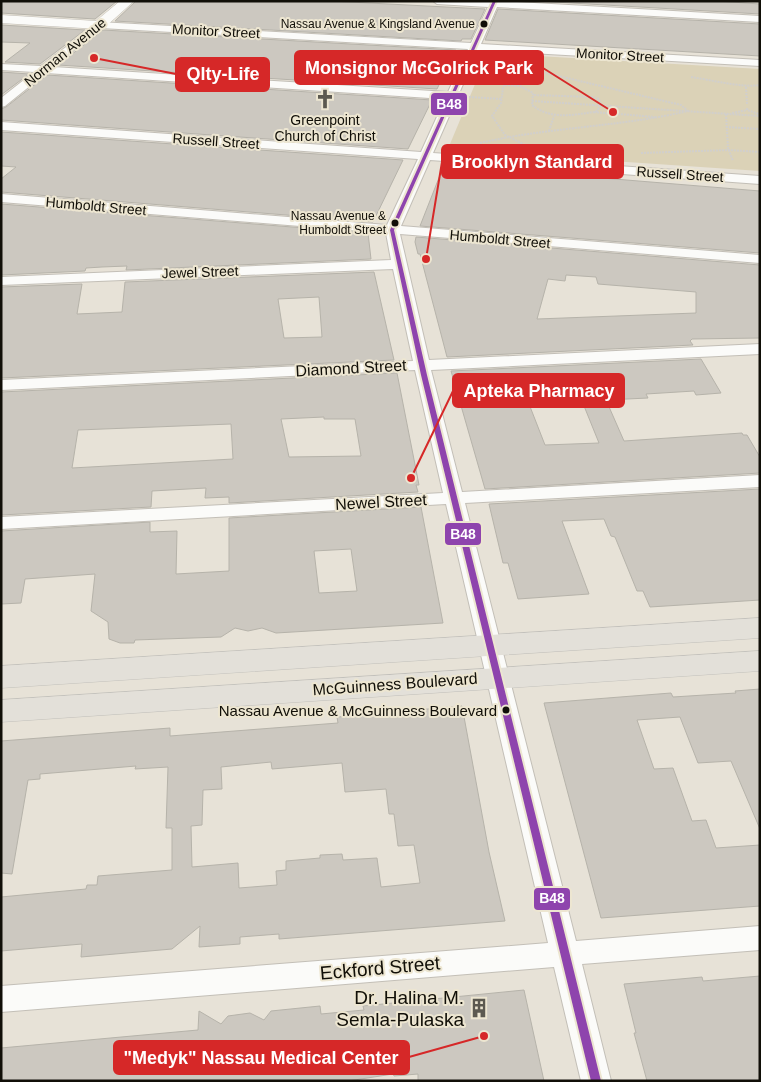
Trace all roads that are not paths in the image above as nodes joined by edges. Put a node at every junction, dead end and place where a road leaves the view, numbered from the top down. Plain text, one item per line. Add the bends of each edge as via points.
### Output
1 (128, 1) edge
2 (437, 1) edge
3 (494, 3) edge
4 (1, 19) edge
5 (760, 19) edge
6 (99, 24) junction
7 (474, 46) junction
8 (760, 63) edge
9 (1, 67) edge
10 (43, 70) junction
11 (452, 96) junction
12 (1, 104) edge
13 (1, 126) edge
14 (426, 156) junction
15 (760, 180) edge
16 (1, 198) edge
17 (392, 230) junction
18 (760, 259) edge
19 (399, 264) junction
20 (1, 281) edge
21 (760, 349) edge
22 (421, 365) junction
23 (1, 385) edge
24 (760, 481) edge
25 (454, 498) junction
26 (1, 523) edge
27 (760, 628) edge
28 (490, 646) junction
29 (760, 660) edge
30 (1, 677) edge
31 (497, 677) junction
32 (1, 711) edge
33 (760, 938) edge
34 (564, 953) junction
35 (1, 999) edge
36 (596, 1081) edge

1 - 6 main road, Norman Avenue
2 - 3 street
3 - 5 street
3 - 7 street
4 - 6 main road, Monitor Street
6 - 7 street, Monitor Street
6 - 10 street, Norman Avenue
7 - 8 street, Monitor Street
7 - 11 street
9 - 10 street
10 - 11 street
10 - 12 street, Norman Avenue
11 - 14 street
13 - 14 street, Russell Street
14 - 15 street, Russell Street
14 - 17 street
16 - 17 street, Humboldt Street
17 - 18 street, Humboldt Street
17 - 19 street
19 - 20 street, Jewel Street
19 - 22 street
21 - 22 street, Diamond Street
22 - 23 street, Diamond Street
22 - 25 street
24 - 25 street, Newel Street
25 - 26 street, Newel Street
25 - 28 street
27 - 28 main road, McGuinness Boulevard
28 - 30 main road, McGuinness Boulevard
28 - 31 street
29 - 31 main road, McGuinness Boulevard
31 - 32 main road, McGuinness Boulevard
31 - 34 street
33 - 34 street, Eckford Street
34 - 35 street, Eckford Street
34 - 36 street

